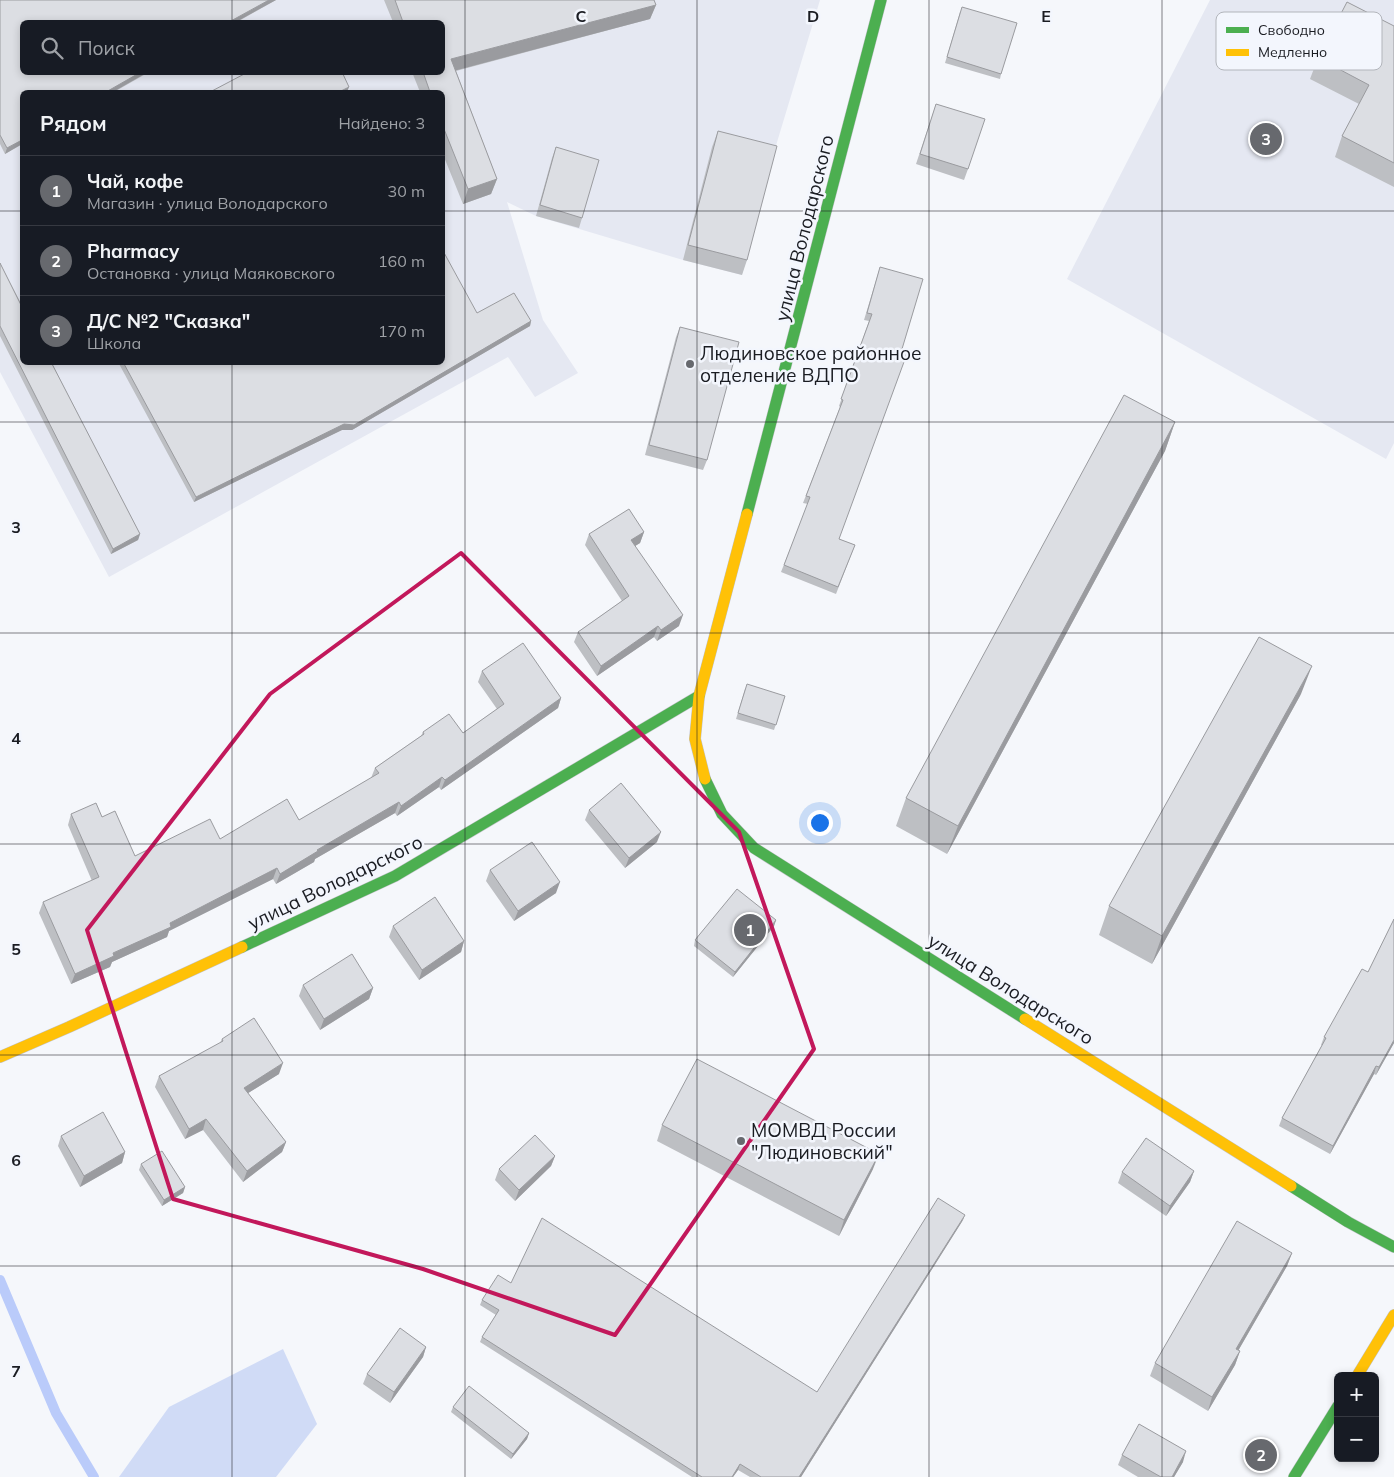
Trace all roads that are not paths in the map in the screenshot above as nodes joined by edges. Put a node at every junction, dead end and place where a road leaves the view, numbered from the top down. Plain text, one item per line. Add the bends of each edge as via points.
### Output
1 (881, 0) edge
2 (699, 696) junction
3 (0, 1057) edge
4 (1394, 1247) edge
5 (1394, 1315) edge
6 (1359, 1372) edge
7 (1334, 1412) edge
8 (1294, 1477) edge

1 - 2 street, улица Володарского
2 - 3 street, улица Володарского via 395,876
2 - 4 street, улица Володарского via 695,739 704,780 722,814 754,848 1339,1216
5 - 6 street
7 - 8 street

